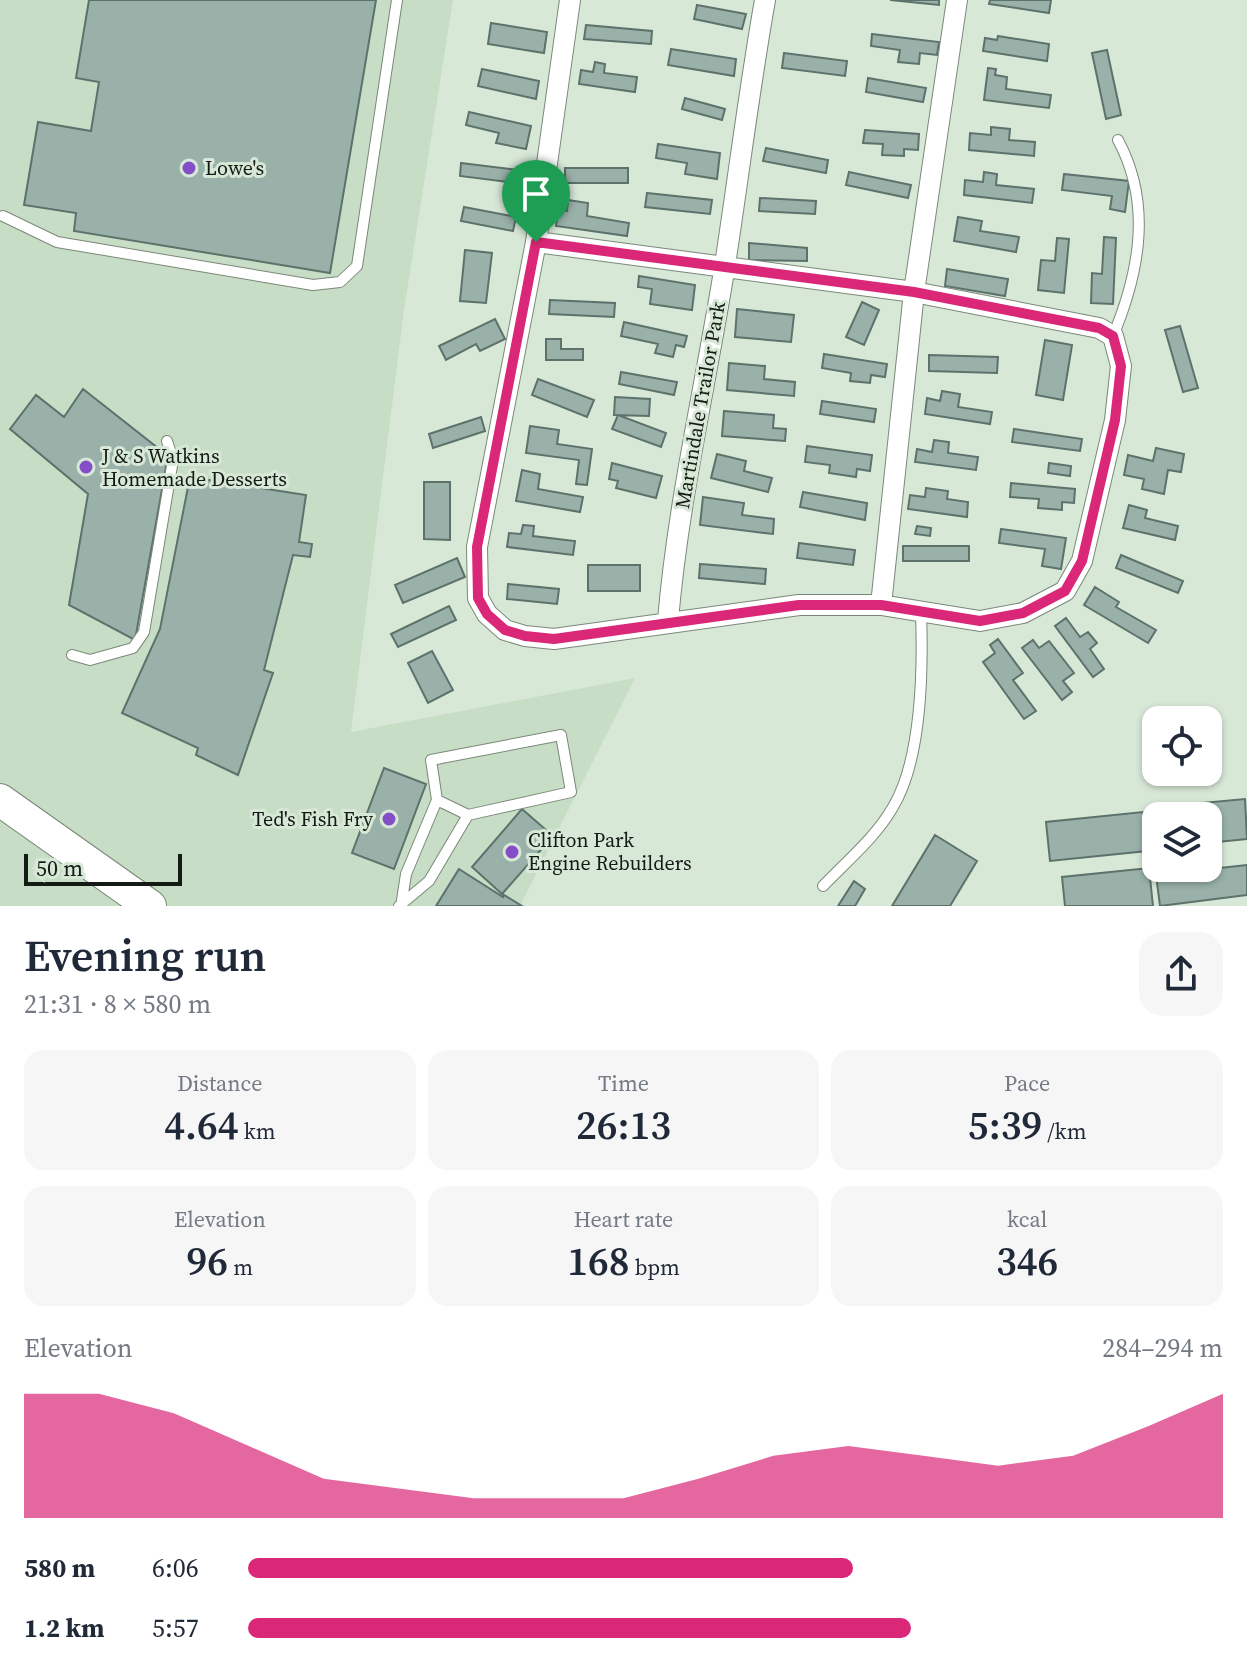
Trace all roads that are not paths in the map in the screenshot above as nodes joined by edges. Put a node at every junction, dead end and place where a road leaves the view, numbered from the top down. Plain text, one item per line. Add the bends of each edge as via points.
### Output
1 (397, 0) edge
2 (570, 0) edge
3 (765, 0) edge
4 (957, 0) edge
5 (1118, 140) dead end
6 (3, 216) dead end
7 (536, 242) junction
8 (724, 270) junction
9 (914, 292) junction
10 (1113, 336) junction
11 (167, 441) dead end
12 (881, 605) junction
13 (921, 612) junction
14 (668, 620) junction
15 (72, 655) dead end
16 (0, 800) edge
17 (437, 800) junction
18 (468, 815) junction
19 (823, 886) dead end
20 (400, 903) edge
21 (150, 906) edge

1 - 6 lane via 357,266 340,282 313,285 57,242
2 - 7 street
3 - 8 street, Martindale Trailor Park
4 - 9 street
5 - 10 lane via 1132,166 1139,227 1125,308
7 - 8 street
7 - 14 street via 477,547 478,598 505,630 525,636 554,639
8 - 9 street
8 - 14 street, Martindale Trailor Park via 673,560
9 - 10 street via 1099,328
9 - 12 street
10 - 13 street via 1121,366 1115,420 1082,561 1065,591 1023,613 980,621
11 - 15 lane via 173,460 144,632 133,648 90,660
12 - 13 street
12 - 14 street via 799,605
13 - 19 lane via 922,653 910,760 894,806
16 - 21 main road
17 - 18 lane
17 - 18 lane via 431,760 561,735 571,792
17 - 20 lane via 406,874
18 - 20 lane via 429,881

